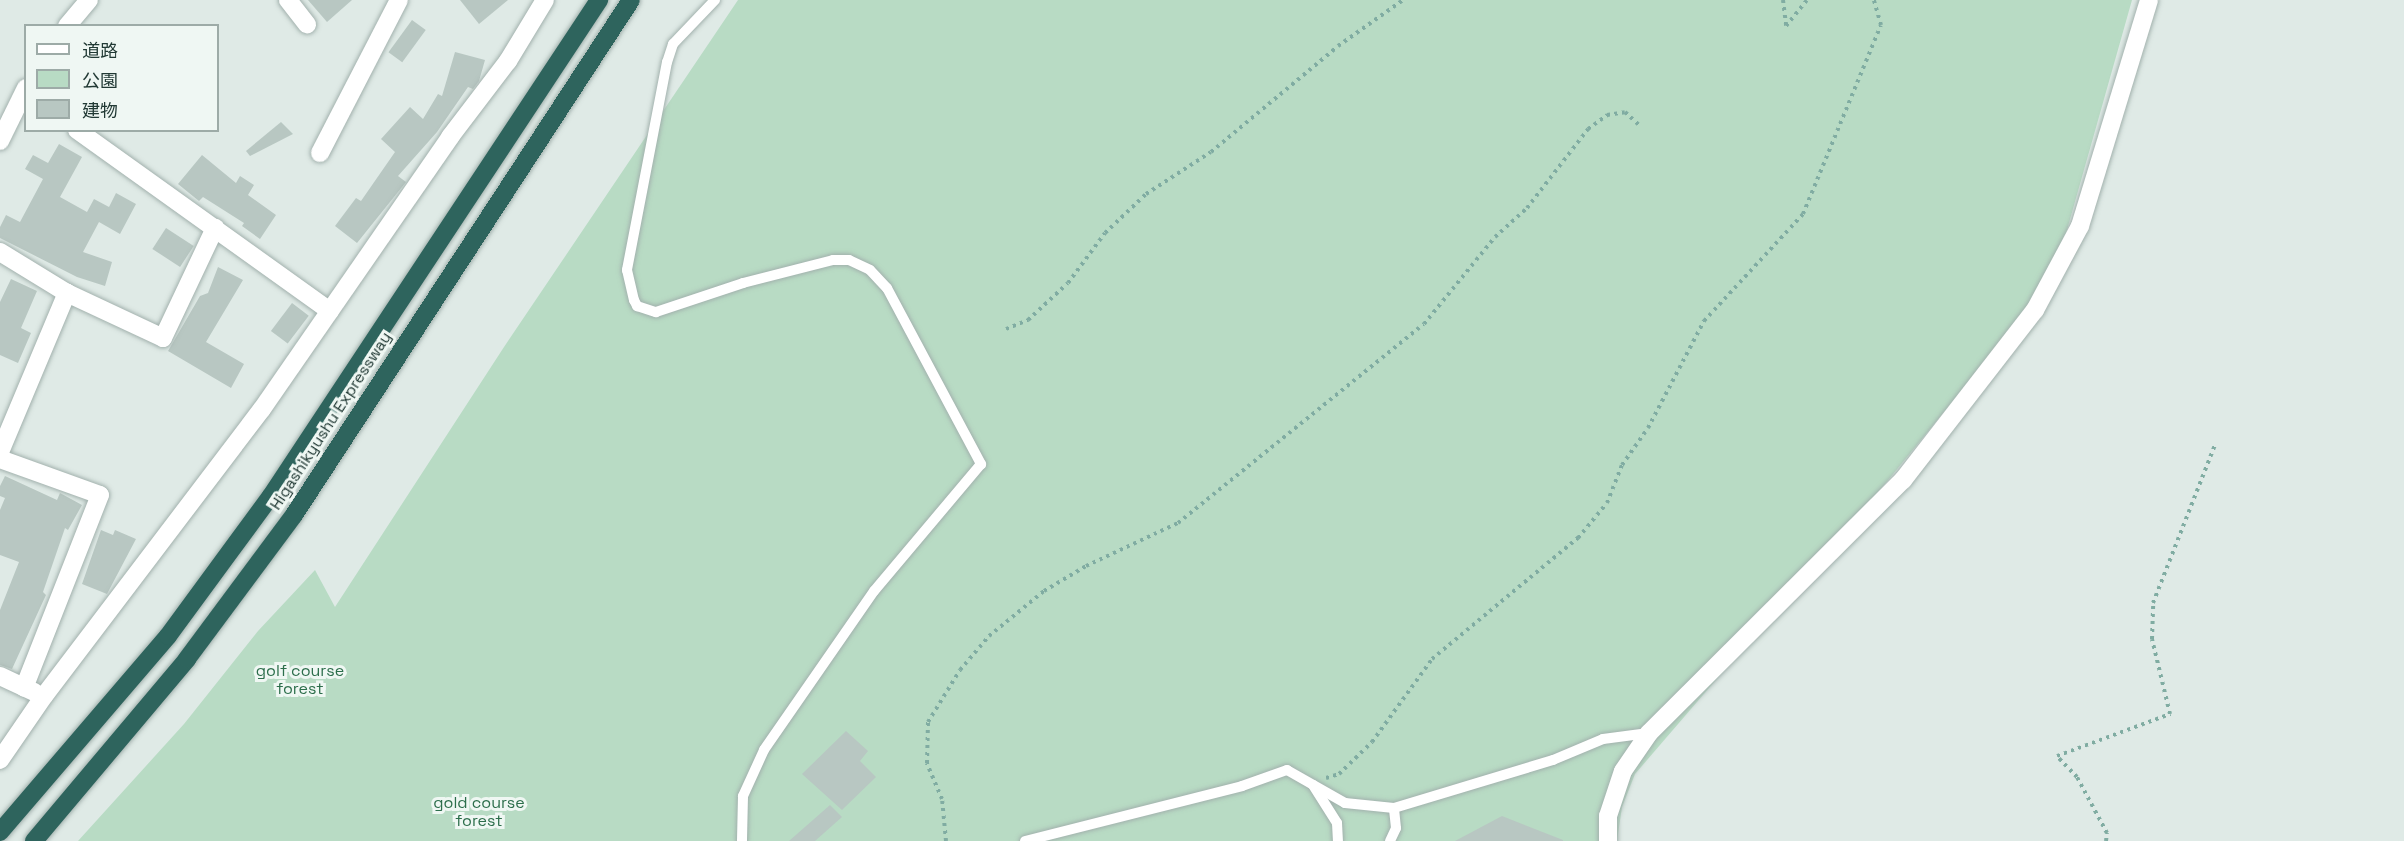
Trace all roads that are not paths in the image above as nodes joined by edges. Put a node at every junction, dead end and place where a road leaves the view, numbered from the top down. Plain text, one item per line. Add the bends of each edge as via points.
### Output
1 (89, 0) edge
2 (288, 0) edge
3 (399, 0) edge
4 (545, 0) edge
5 (599, 0) edge
6 (631, 0) edge
7 (715, 0) edge
8 (2149, 0) edge
9 (69, 24) edge
10 (307, 24) dead end
11 (24, 93) edge
12 (80, 132) edge
13 (0, 141) edge
14 (320, 153) dead end
15 (215, 228) junction
16 (0, 252) edge
17 (67, 293) junction
18 (330, 311) junction
19 (0, 452) edge
20 (0, 459) edge
21 (0, 676) edge
22 (24, 688) junction
23 (44, 696) junction
24 (1649, 733) junction
25 (0, 760) edge
26 (1311, 782) junction
27 (1395, 808) junction
28 (0, 832) edge
29 (34, 841) edge
30 (742, 841) edge
31 (1025, 841) edge
32 (1338, 841) edge
33 (1390, 841) edge
34 (1608, 841) edge

1 - 9 street
2 - 10 street
3 - 14 street
4 - 18 street via 508,61 450,137
5 - 28 highway, Higashikyushu Expressway via 271,496 168,636
6 - 29 highway, Higashikyushu Expressway via 294,515 187,659
7 - 30 lane via 673,44 667,62 627,270 633,300 637,306 656,312 742,283 833,260 849,260 870,270 887,288 981,464 874,591 770,741 743,796
8 - 24 street via 2080,226 2035,310 1903,480
11 - 13 street
12 - 15 street
15 - 17 street via 163,338
15 - 18 street
16 - 17 street
17 - 19 street
18 - 23 street via 197,498
20 - 22 street via 100,495
21 - 22 street
22 - 23 street
23 - 25 street
24 - 27 lane via 1603,739 1554,760
24 - 34 street via 1623,771 1608,816
26 - 27 lane via 1345,803
26 - 31 lane via 1287,770 1242,786
26 - 32 lane via 1337,823
27 - 33 lane

